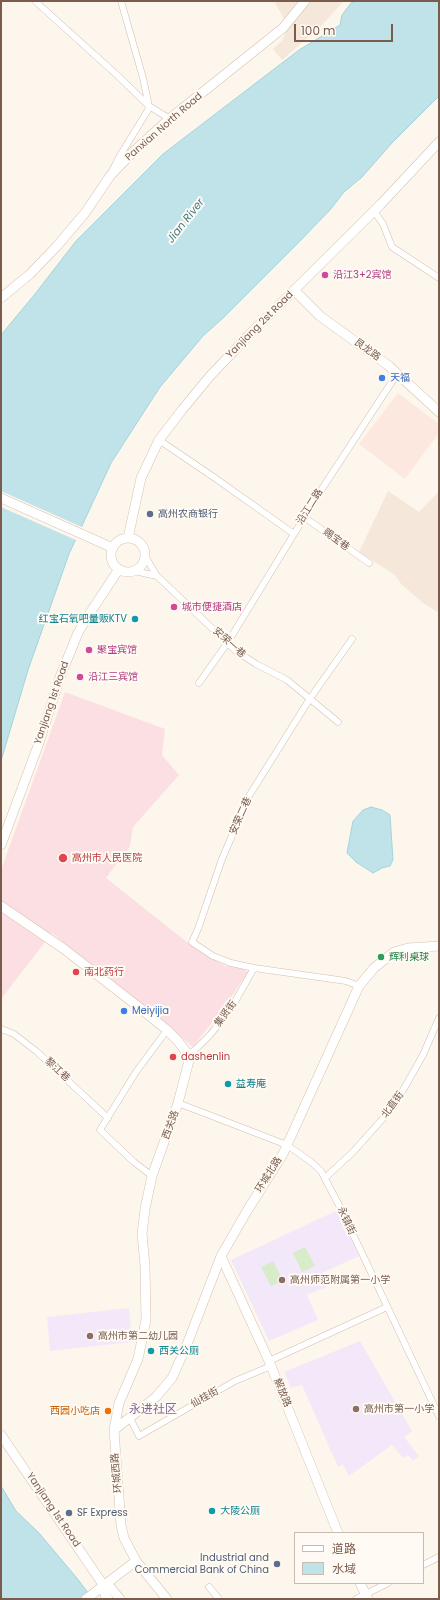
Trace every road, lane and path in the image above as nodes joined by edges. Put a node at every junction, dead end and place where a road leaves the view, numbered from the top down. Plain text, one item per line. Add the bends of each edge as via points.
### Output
1 (36, 1) edge
2 (121, 1) edge
3 (306, 1) edge
4 (150, 106) junction
5 (170, 119) junction
6 (439, 142) edge
7 (110, 176) junction
8 (374, 211) junction
9 (439, 278) edge
10 (294, 290) junction
11 (1, 298) edge
12 (397, 374) junction
13 (439, 412) edge
14 (159, 440) junction
15 (1, 498) edge
16 (304, 517) junction
17 (294, 534) junction
18 (128, 538) junction
19 (113, 548) junction
20 (145, 556) junction
21 (369, 563) dead end
22 (119, 569) junction
23 (134, 571) junction
24 (156, 576) junction
25 (352, 639) dead end
26 (228, 642) junction
27 (200, 683) dead end
28 (309, 700) junction
29 (338, 722) dead end
30 (1, 844) edge
31 (1, 906) edge
32 (439, 946) edge
33 (254, 968) junction
34 (359, 986) junction
35 (439, 1018) edge
36 (1, 1029) edge
37 (167, 1030) junction
38 (189, 1054) junction
39 (178, 1103) junction
40 (108, 1118) junction
41 (287, 1145) junction
42 (152, 1176) junction
43 (325, 1178) junction
44 (221, 1256) junction
45 (387, 1307) junction
46 (270, 1364) junction
47 (439, 1416) edge
48 (130, 1418) junction
49 (114, 1430) junction
50 (1, 1434) edge
51 (338, 1532) edge
52 (439, 1557) edge
53 (136, 1561) junction
54 (424, 1564) edge
55 (360, 1584) edge
56 (386, 1584) edge
57 (104, 1586) junction
58 (209, 1587) dead end
59 (367, 1597) edge
60 (86, 1599) edge
61 (108, 1599) edge
62 (120, 1599) edge
63 (167, 1599) edge
64 (219, 1599) edge
65 (356, 1599) edge

1 - 4 street
2 - 4 street
3 - 5 street, Panxian North Road via 283,28
4 - 5 street
4 - 7 street
5 - 7 street, Panxian North Road
6 - 8 street, Yanjiang 2st Road
7 - 11 street, Panxian North Road via 85,213 57,246 30,274
8 - 9 street via 392,247
8 - 10 street, Yanjiang 2st Road
10 - 12 street, 艮龙路 via 328,323
10 - 14 street, Yanjiang 2st Road via 210,376
12 - 13 street, 艮龙路
12 - 16 street, 沿江二路
14 - 17 street
14 - 18 street, Yanjiang 2st Road via 141,478
15 - 19 street
16 - 17 street, 沿江二路
16 - 21 street, 赐宝巷
17 - 26 street, 沿江二路
18 - 19 street via 119,541
18 - 20 street via 134,539 142,546
19 - 22 street via 111,557
20 - 23 street via 142,565
20 - 24 street
22 - 23 street via 124,572
22 - 30 street, Yanjiang 1st Road via 78,633
23 - 24 street
24 - 26 street, 安荣一巷
25 - 28 street
26 - 27 street, 沿江二路
26 - 28 street, 安荣一巷 via 246,658 287,680
28 - 29 street, 安荣一巷
28 - 33 street, 安荣二巷 via 249,796 222,859 192,942 213,956
31 - 37 street via 64,949
32 - 34 street, 环城北路 via 408,948 394,952 374,968
33 - 34 street via 346,981
33 - 38 street, 集贤街 via 228,1012 210,1035
34 - 41 street, 环城北路
35 - 43 street, 北直街 via 423,1055 394,1106 353,1152
36 - 40 street, 黎江巷 via 14,1034 36,1051
37 - 38 street
37 - 40 street via 136,1072
38 - 39 street, 西关路 via 190,1060
39 - 41 street, 永镇街
39 - 42 street, 西关路
40 - 42 street via 100,1131
41 - 43 street, 永镇街 via 310,1161
41 - 44 street, 环城北路
42 - 49 street, 西关路 via 142,1234 146,1320 138,1359 119,1403
43 - 45 street, 永镇街
44 - 46 street, 解放路
44 - 48 street, 环城北路 via 172,1378 156,1397
45 - 46 street, 仙桂街
45 - 47 street, 永镇街
46 - 48 street, 仙桂街 via 139,1436
46 - 51 street, 解放路
48 - 49 street, 环城北路
49 - 53 street, 环城西路 via 122,1532
50 - 57 street, Yanjiang 1st Road
52 - 54 street
53 - 57 street
53 - 63 street, 环城西路
55 - 59 street
56 - 59 street
57 - 60 street
57 - 61 street
57 - 62 street via 111,1588
58 - 64 street
59 - 65 street

